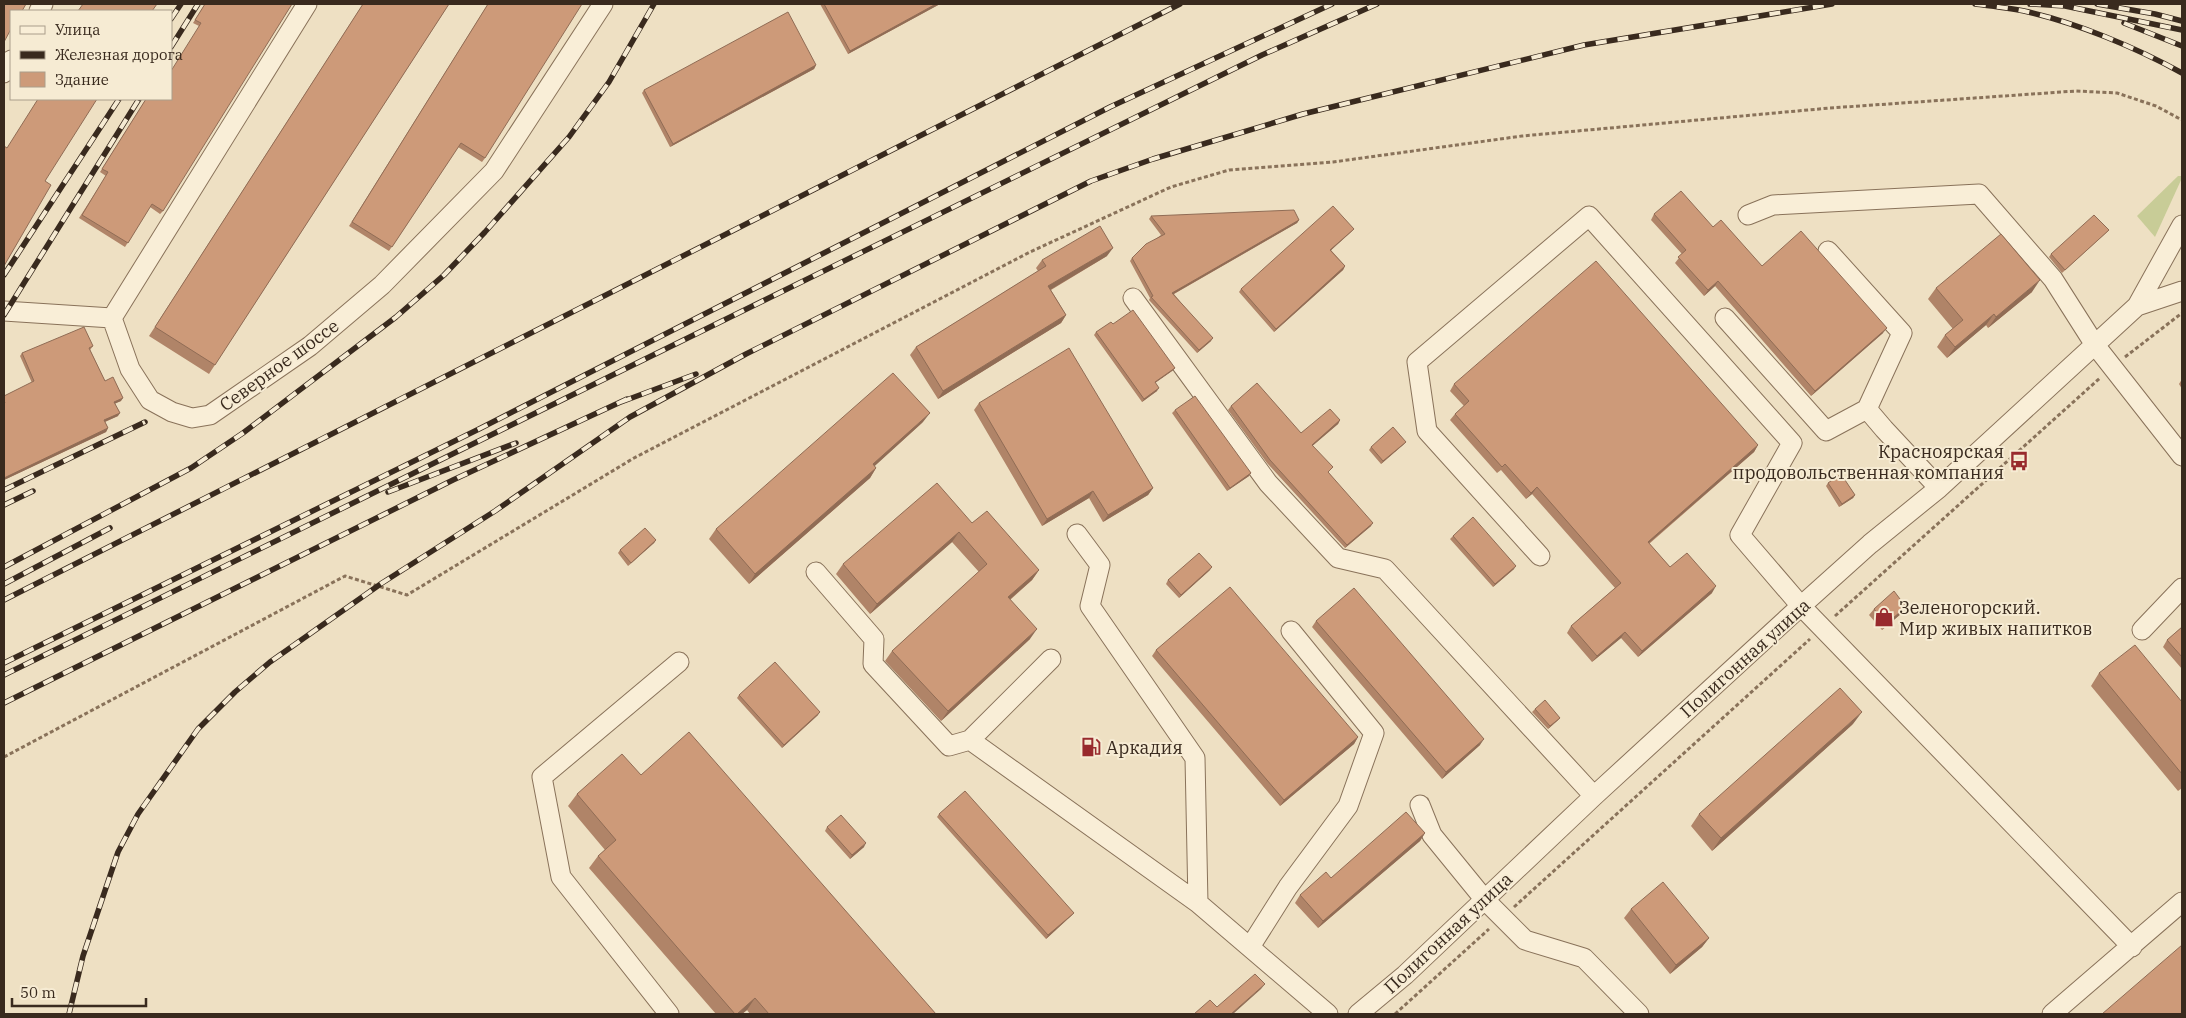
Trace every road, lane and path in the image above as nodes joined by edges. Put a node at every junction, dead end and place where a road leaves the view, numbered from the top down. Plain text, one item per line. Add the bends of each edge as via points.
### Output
1 (307, 4) edge
2 (603, 4) edge
3 (10, 62) edge
4 (4, 73) edge
5 (2182, 120) edge
6 (1748, 215) dead end
7 (2182, 225) edge
8 (1828, 251) dead end
9 (2182, 291) edge
10 (1134, 298) dead end
11 (2137, 306) junction
12 (4, 311) edge
13 (2182, 312) edge
14 (112, 318) junction
15 (1725, 318) dead end
16 (2095, 345) junction
17 (2113, 366) junction
18 (1867, 409) junction
19 (2182, 456) edge
20 (1939, 488) junction
21 (1078, 534) dead end
22 (1540, 556) dead end
23 (816, 572) dead end
24 (2182, 588) edge
25 (1801, 606) junction
26 (1822, 628) junction
27 (2142, 630) dead end
28 (1291, 632) dead end
29 (1051, 659) dead end
30 (679, 662) dead end
31 (970, 740) junction
32 (4, 757) edge
33 (1594, 796) junction
34 (1420, 804) dead end
35 (1485, 900) junction
36 (2182, 902) edge
37 (1198, 903) junction
38 (1502, 917) junction
39 (2132, 947) junction
40 (1250, 948) junction
41 (669, 1014) edge
42 (1328, 1014) edge
43 (1358, 1014) edge
44 (1395, 1014) edge
45 (1639, 1014) edge
46 (2052, 1014) edge

1 - 14 lane
2 - 14 lane, Северное шоссе via 494,171 382,284 310,346 210,415 192,418 150,400 130,369
3 - 4 lane
5 - 32 path via 2156,106 2117,93 2076,91 1830,108 1522,136 1333,162 1229,170 1179,184 1030,252 634,458 407,595 345,576
6 - 16 lane via 1773,205 1979,194 2053,279
7 - 11 lane, Полигонная улица
8 - 18 lane via 1902,333
9 - 11 lane, Полигонная улица
10 - 33 lane via 1268,483 1338,558 1385,569
11 - 16 lane, Полигонная улица
12 - 14 lane
13 - 17 path
15 - 18 lane via 1826,431
16 - 17 lane
16 - 20 lane, Полигонная улица
17 - 19 lane
17 - 26 path
18 - 20 lane
20 - 25 lane, Полигонная улица
21 - 37 lane via 1100,565 1090,606 1195,758
22 - 25 lane via 1427,431 1417,362 1589,216 1792,443 1740,535
23 - 31 lane via 874,640 874,664 949,746
24 - 27 lane
25 - 26 lane
25 - 33 lane, Полигонная улица
26 - 38 path
26 - 39 lane
28 - 40 lane via 1374,733 1348,806 1288,888
29 - 31 lane
30 - 41 lane via 542,777 561,877
31 - 37 lane
33 - 35 lane, Полигонная улица
34 - 35 lane via 1432,835
35 - 38 lane
35 - 43 lane, Полигонная улица
36 - 39 lane
37 - 40 lane
38 - 44 path
38 - 45 lane via 1525,940 1584,958
39 - 46 lane
40 - 42 lane

